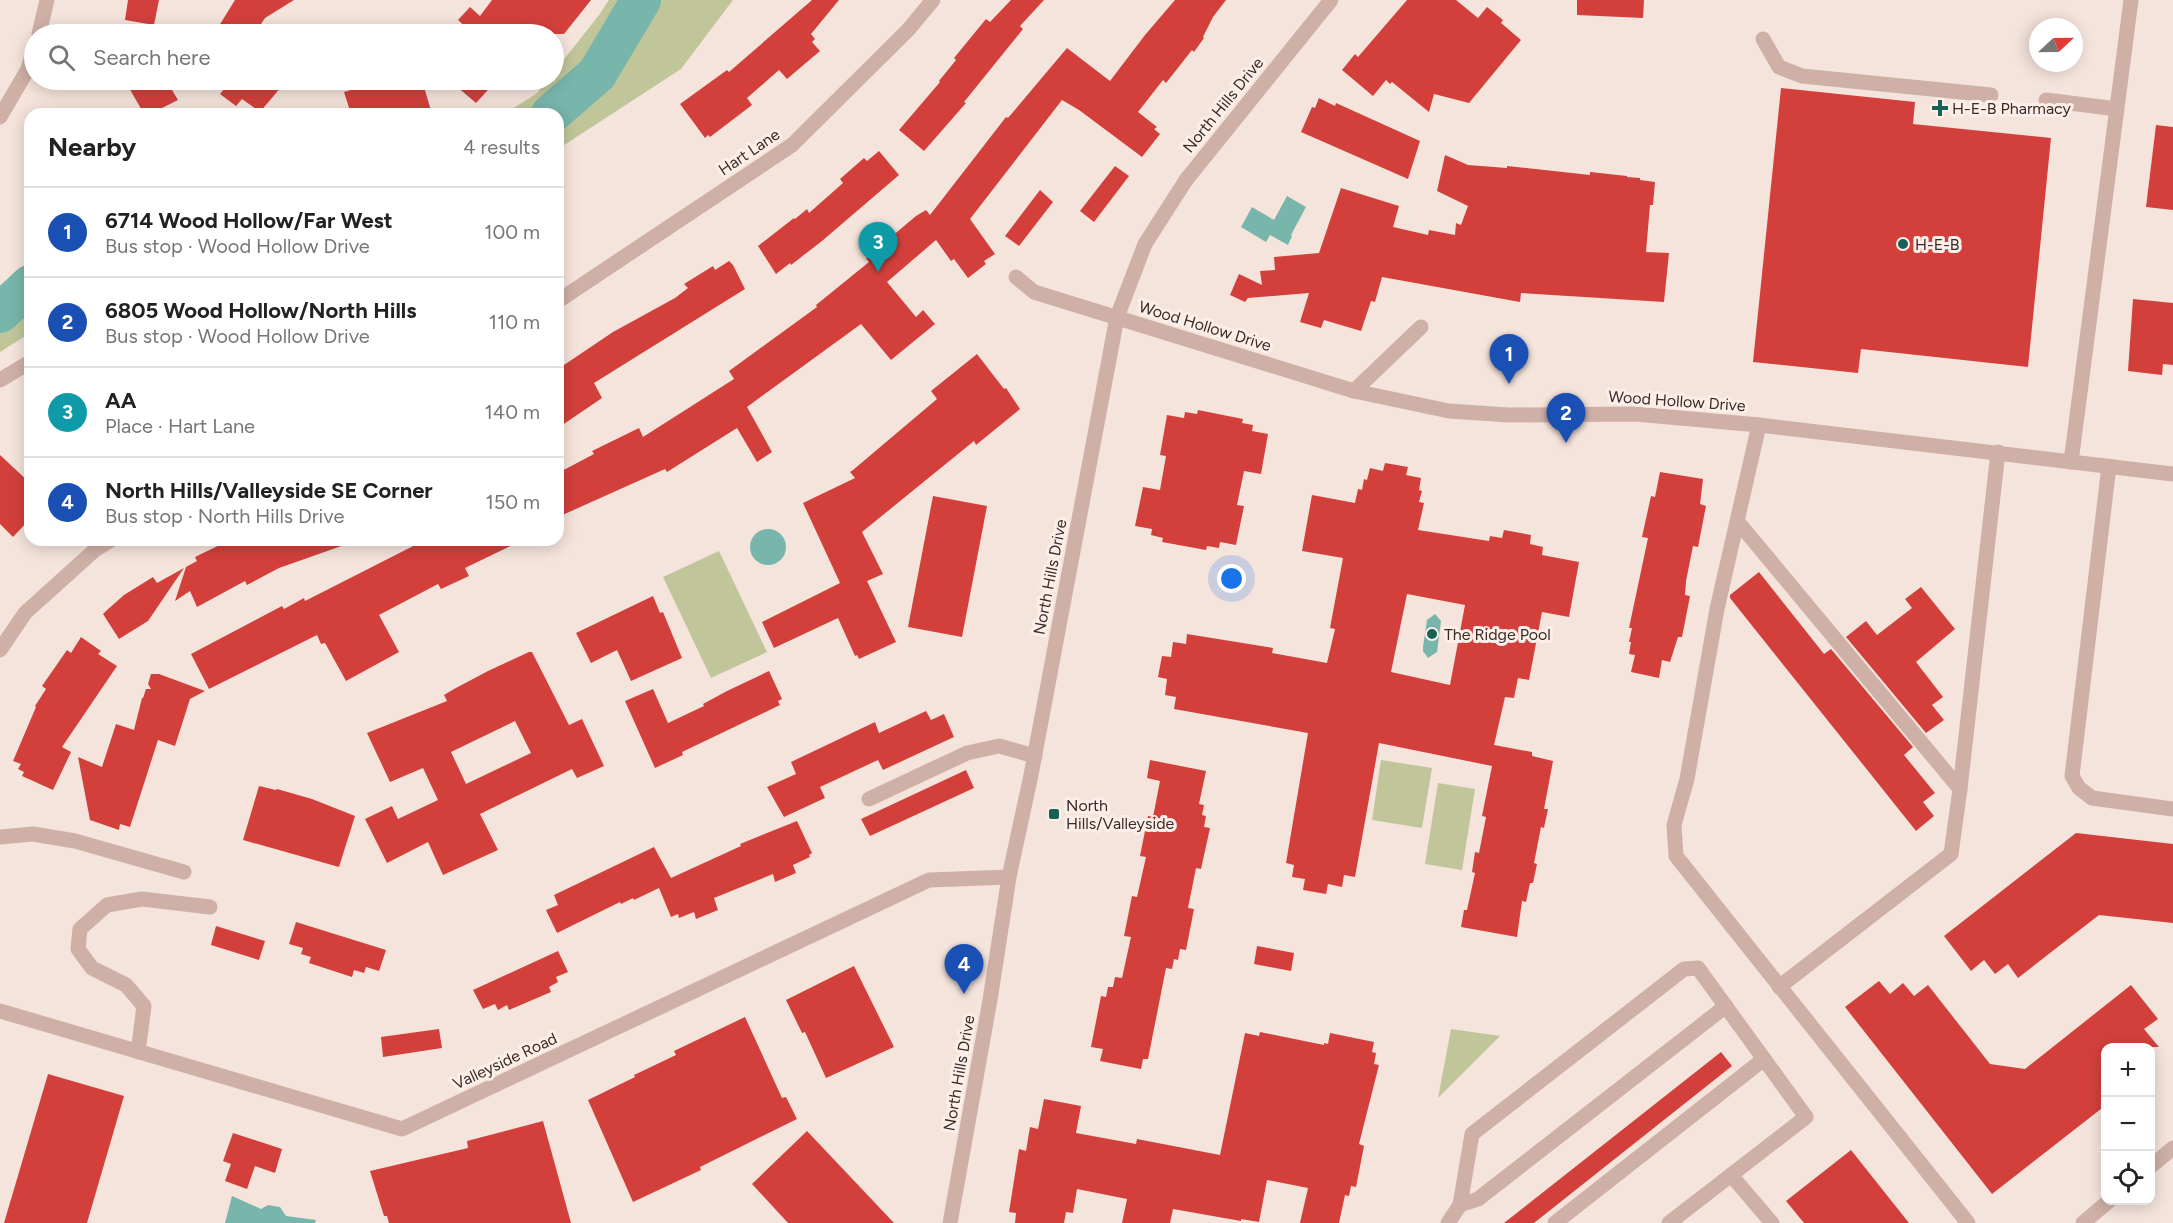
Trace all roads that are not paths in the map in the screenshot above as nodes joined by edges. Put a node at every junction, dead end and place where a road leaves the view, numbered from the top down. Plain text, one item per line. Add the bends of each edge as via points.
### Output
1 (47, 0) edge
2 (933, 0) edge
3 (1331, 0) edge
4 (2131, 0) edge
5 (41, 24) edge
6 (1763, 39) dead end
7 (24, 76) edge
8 (1991, 95) dead end
9 (2046, 100) dead end
10 (2117, 109) junction
11 (0, 117) edge
12 (1016, 277) dead end
13 (564, 297) edge
14 (1117, 317) junction
15 (1421, 327) dead end
16 (24, 366) edge
17 (0, 380) edge
18 (1354, 391) junction
19 (1760, 425) junction
20 (1998, 452) junction
21 (2071, 462) junction
22 (2109, 466) junction
23 (2173, 474) edge
24 (1738, 522) junction
25 (101, 546) edge
26 (0, 650) edge
27 (1035, 756) junction
28 (1960, 789) junction
29 (869, 798) dead end
30 (2173, 809) edge
31 (0, 837) edge
32 (184, 872) dead end
33 (1009, 877) junction
34 (210, 907) dead end
35 (1779, 987) junction
36 (1726, 1006) junction
37 (0, 1011) edge
38 (138, 1052) junction
39 (1764, 1059) junction
40 (2173, 1148) edge
41 (2155, 1164) edge
42 (1731, 1175) junction
43 (1460, 1205) junction
44 (2104, 1205) edge
45 (950, 1223) edge
46 (1448, 1223) edge
47 (1555, 1223) edge
48 (1669, 1223) edge
49 (1772, 1223) edge
50 (1968, 1223) edge
51 (2083, 1223) edge

1 - 5 street
2 - 13 street, Hart Lane via 792,145
3 - 14 street, North Hills Drive via 1186,180 1145,244
4 - 10 street
6 - 8 street via 1779,67 1802,76
7 - 11 street
9 - 10 street
10 - 21 street
12 - 14 street, Wood Hollow Drive via 1034,292
14 - 18 street, Wood Hollow Drive
14 - 27 street, North Hills Drive
15 - 18 street
16 - 17 street
18 - 19 street, Wood Hollow Drive via 1449,411 1509,415 1635,414
19 - 20 street, Wood Hollow Drive
19 - 24 street
20 - 21 street, Wood Hollow Drive
20 - 28 street
21 - 22 street, Wood Hollow Drive
22 - 23 street, Wood Hollow Drive
22 - 30 street via 2072,776 2092,798
24 - 28 street
24 - 35 street via 1687,779 1674,825 1676,856
25 - 26 street via 25,613
27 - 29 street via 999,746 967,753
27 - 33 street, North Hills Drive
28 - 35 street via 1951,854
31 - 32 street via 33,834 75,841
33 - 38 street, Valleyside Road via 929,880 402,1129
33 - 45 street, North Hills Drive
34 - 38 street via 142,899 107,904 80,929 78,949 92,968 126,985 144,1006
35 - 50 street
36 - 39 street
36 - 43 street via 1478,1199
36 - 43 street via 1698,968 1684,969 1472,1134
37 - 38 street, Valleyside Road
39 - 42 street via 1806,1116
39 - 47 street
40 - 41 street
42 - 48 street
42 - 49 street
43 - 46 street
44 - 51 street

